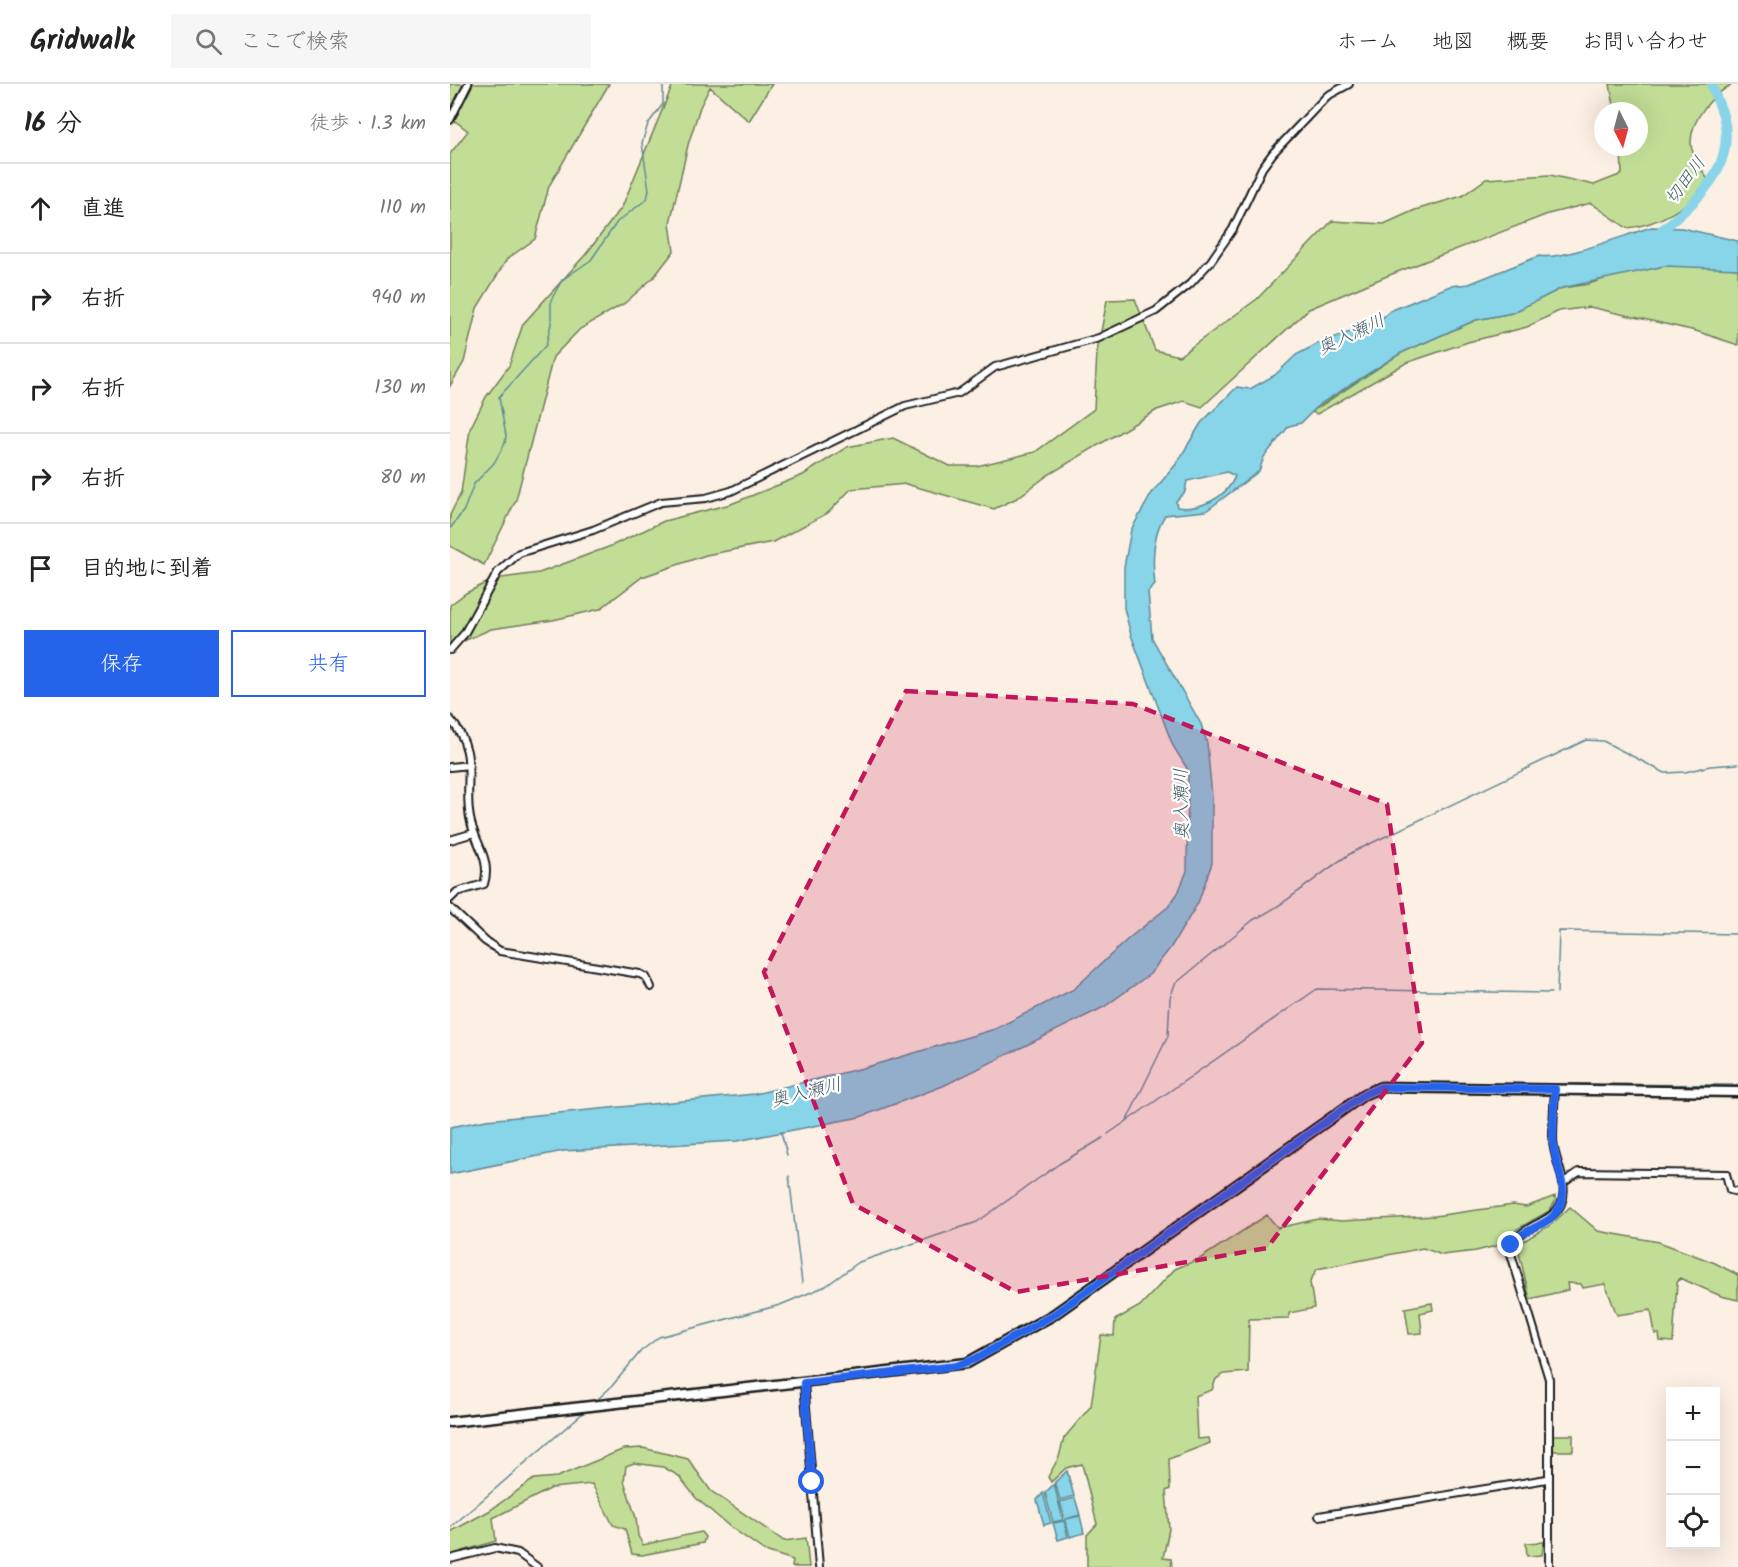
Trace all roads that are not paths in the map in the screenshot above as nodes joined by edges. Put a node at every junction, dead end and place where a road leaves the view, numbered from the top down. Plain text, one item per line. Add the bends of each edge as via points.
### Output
1 (468, 84) edge
2 (1349, 84) edge
3 (450, 120) edge
4 (450, 650) edge
5 (450, 719) edge
6 (469, 765) junction
7 (450, 767) edge
8 (474, 833) junction
9 (450, 840) edge
10 (450, 899) edge
11 (450, 908) edge
12 (651, 987) dead end
13 (1555, 1089) junction
14 (1738, 1092) edge
15 (1564, 1182) junction
16 (1738, 1192) edge
17 (804, 1383) junction
18 (450, 1422) edge
19 (1547, 1479) junction
20 (1319, 1515) dead end
21 (450, 1559) edge
22 (537, 1567) edge
23 (819, 1567) edge
24 (1549, 1567) edge

1 - 3 street
2 - 4 street via 1327,96 1273,153 1233,229 1211,261 1156,311 1099,338 995,367 959,393 905,406 731,491 706,498 661,502 593,530 519,553 502,567 464,634
5 - 6 street via 464,743
6 - 7 street
6 - 8 street via 468,810
8 - 9 street
8 - 10 street via 488,875 484,884 457,892
11 - 12 street via 500,951 640,974
13 - 14 street
13 - 15 street via 1553,1141
13 - 17 street via 1375,1089 1053,1315 975,1359 956,1366
15 - 16 street via 1579,1172 1726,1174 1730,1190
15 - 19 street via 1561,1203 1552,1217 1521,1233 1511,1245 1513,1265 1549,1379
17 - 18 street
17 - 23 street
19 - 20 street
19 - 24 street
21 - 22 street via 495,1548 519,1553

